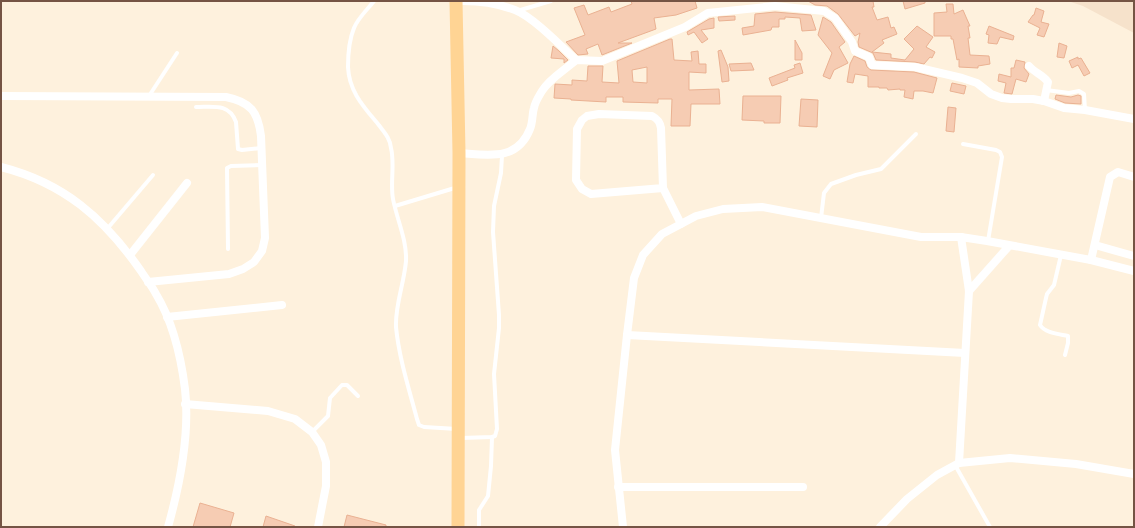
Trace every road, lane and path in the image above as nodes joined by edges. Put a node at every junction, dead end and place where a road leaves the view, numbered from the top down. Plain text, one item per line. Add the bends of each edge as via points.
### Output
1 (374, 1) edge
2 (456, 1) edge
3 (463, 1) edge
4 (551, 1) edge
5 (516, 11) junction
6 (177, 53) dead end
7 (576, 60) junction
8 (1029, 66) dead end
9 (1046, 90) junction
10 (1, 96) edge
11 (149, 96) junction
12 (1044, 101) junction
13 (196, 107) dead end
14 (1085, 110) junction
15 (1134, 119) edge
16 (916, 134) dead end
17 (963, 144) dead end
18 (262, 148) junction
19 (459, 153) junction
20 (502, 155) junction
21 (262, 165) junction
22 (1, 167) edge
23 (153, 175) dead end
24 (1134, 177) edge
25 (187, 183) dead end
26 (459, 187) junction
27 (663, 188) junction
28 (395, 206) junction
29 (820, 218) junction
30 (681, 224) junction
31 (107, 229) junction
32 (961, 237) junction
33 (988, 241) junction
34 (1095, 245) junction
35 (1009, 246) junction
36 (228, 249) dead end
37 (130, 255) junction
38 (1061, 255) junction
39 (1134, 256) edge
40 (1091, 260) junction
41 (1134, 271) edge
42 (148, 282) junction
43 (969, 291) junction
44 (282, 305) dead end
45 (167, 317) junction
46 (627, 335) junction
47 (965, 353) junction
48 (1065, 355) dead end
49 (358, 396) dead end
50 (186, 404) junction
51 (312, 432) junction
52 (458, 433) junction
53 (492, 437) junction
54 (957, 464) junction
55 (1134, 474) edge
56 (618, 487) junction
57 (803, 487) dead end
58 (168, 527) edge
59 (318, 527) edge
60 (458, 527) edge
61 (479, 527) edge
62 (623, 527) edge
63 (880, 527) edge
64 (990, 527) edge

1 - 28 lane via 354,26 348,53 349,80 359,101 389,139 392,149 392,189
2 - 19 main road
3 - 5 street via 482,2
4 - 5 lane
5 - 7 street via 534,22
6 - 11 lane
7 - 12 street via 602,61 684,27 708,13 774,6 802,8 824,11 835,18 852,42 855,51 869,57 872,65 915,67 977,83 990,94 1002,98
7 - 20 street via 543,90 534,107 530,128 520,146
8 - 9 street via 1046,79
9 - 12 street
9 - 14 lane via 1069,93 1079,91 1084,94
10 - 11 street
11 - 18 street via 226,97 248,104 260,122
12 - 14 street via 1064,108
13 - 18 lane via 224,108 236,122 238,149
14 - 15 street
16 - 29 lane via 881,169 856,174 831,184 824,193
17 - 33 lane via 996,150 1002,157
18 - 21 street
19 - 20 street
19 - 26 main road
20 - 53 lane via 493,215 499,328 494,374 497,429 495,436
21 - 36 lane via 227,168
21 - 42 street via 265,238 262,251 254,262 228,274
22 - 31 street via 37,179 59,190 82,205
23 - 31 lane
24 - 34 street via 1118,172 1110,178
25 - 37 street
26 - 28 lane
26 - 52 main road
27 - 27 street via 592,194 582,189 576,180 577,129 582,120 587,116 599,114 657,118 662,128
27 - 30 street
28 - 52 lane via 406,247 406,264 397,307 396,328 417,419 419,425 424,427
29 - 30 street via 762,207 723,209 696,216
29 - 32 street via 921,237
30 - 46 street via 662,234 643,255 634,278
31 - 37 street
32 - 33 street
32 - 43 street
33 - 35 street
34 - 39 street
34 - 40 street
35 - 38 street
35 - 43 street
37 - 42 street
38 - 40 street
38 - 48 lane via 1054,285 1047,294 1040,325 1047,330 1068,336
40 - 41 street
42 - 45 street via 157,294
43 - 47 street
44 - 45 street
45 - 50 street via 181,363
46 - 47 street
46 - 56 street via 615,450
47 - 54 street
49 - 51 lane via 347,385 342,385 330,398 328,416
50 - 51 street via 268,411 295,419
50 - 58 street via 186,424 176,497
51 - 59 street via 322,445 326,462 326,486
52 - 53 lane
52 - 60 main road
53 - 61 lane via 488,496 478,510
54 - 55 street via 1010,458 1076,464
54 - 63 street via 938,474 906,499
54 - 64 lane
56 - 57 street
56 - 62 street

